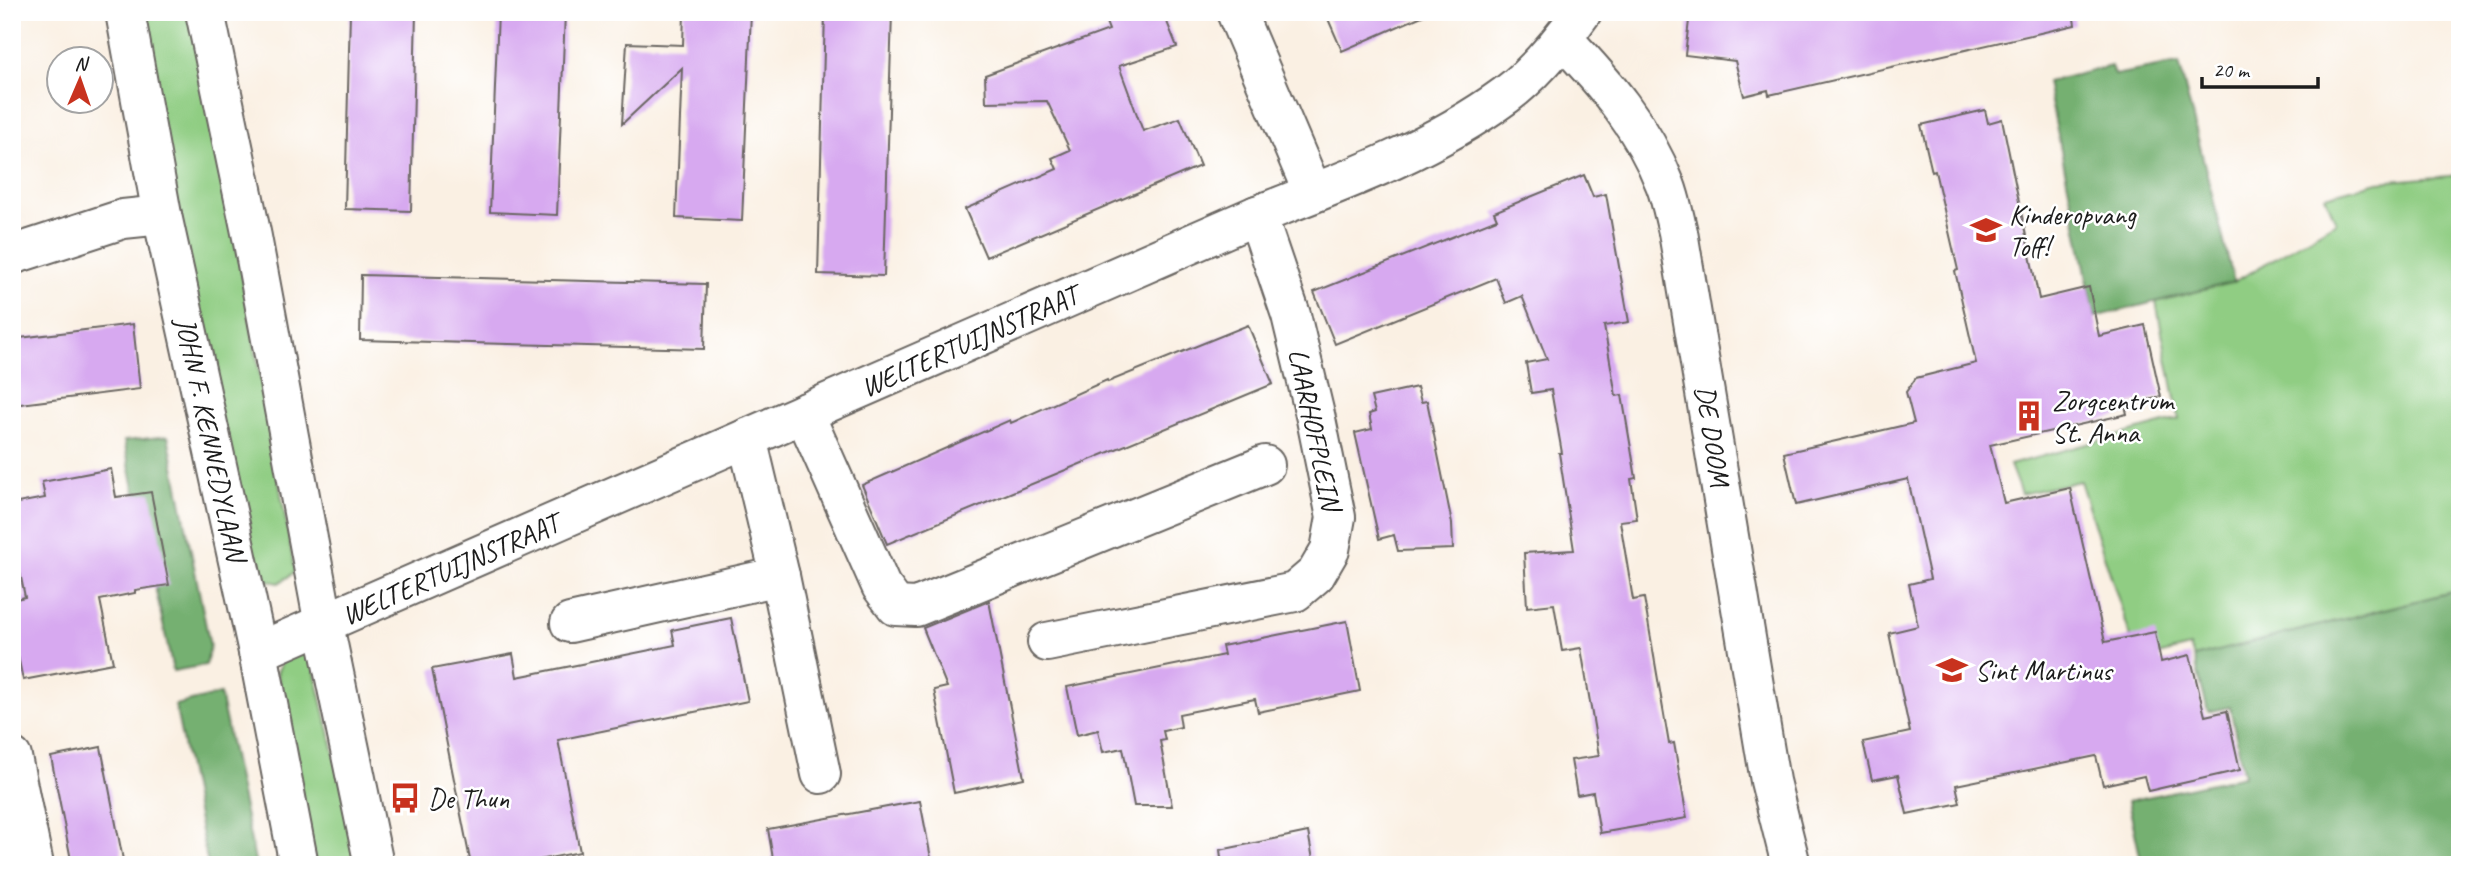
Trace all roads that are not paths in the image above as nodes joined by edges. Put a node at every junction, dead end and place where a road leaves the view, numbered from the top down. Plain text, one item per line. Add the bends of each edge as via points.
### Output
1 (125, 12) edge
2 (205, 12) edge
3 (1236, 12) edge
4 (1572, 26) edge
5 (1313, 193) junction
6 (162, 215) junction
7 (1257, 215) junction
8 (12, 256) edge
9 (804, 413) junction
10 (747, 438) junction
11 (1265, 465) dead end
12 (780, 576) junction
13 (570, 623) dead end
14 (324, 625) junction
15 (1047, 642) dead end
16 (258, 652) junction
17 (12, 758) edge
18 (821, 774) dead end
19 (34, 865) edge
20 (299, 865) edge
21 (373, 865) edge
22 (1791, 865) edge

1 - 6 street, JOHN F. KENNEDYLAAN
2 - 14 street
3 - 5 street
4 - 5 street, WELTERTUIJNSTRAAT via 1508,94 1423,148
4 - 22 street, DE DOOM via 1597,74 1650,151 1667,188 1681,244 1770,781
5 - 7 street, WELTERTUIJNSTRAAT
6 - 8 street via 123,219
6 - 16 street, JOHN F. KENNEDYLAAN
7 - 9 street, WELTERTUIJNSTRAAT
7 - 15 street, LAARHOFPLEIN via 1291,315 1316,419 1336,517 1331,550 1316,574 1295,592
9 - 10 street, WELTERTUIJNSTRAAT
9 - 11 street via 880,586 896,606 916,607
10 - 12 street
10 - 14 street, WELTERTUIJNSTRAAT
12 - 13 street
12 - 18 street
14 - 16 street, WELTERTUIJNSTRAAT
14 - 21 street
16 - 20 street, JOHN F. KENNEDYLAAN
17 - 19 street

